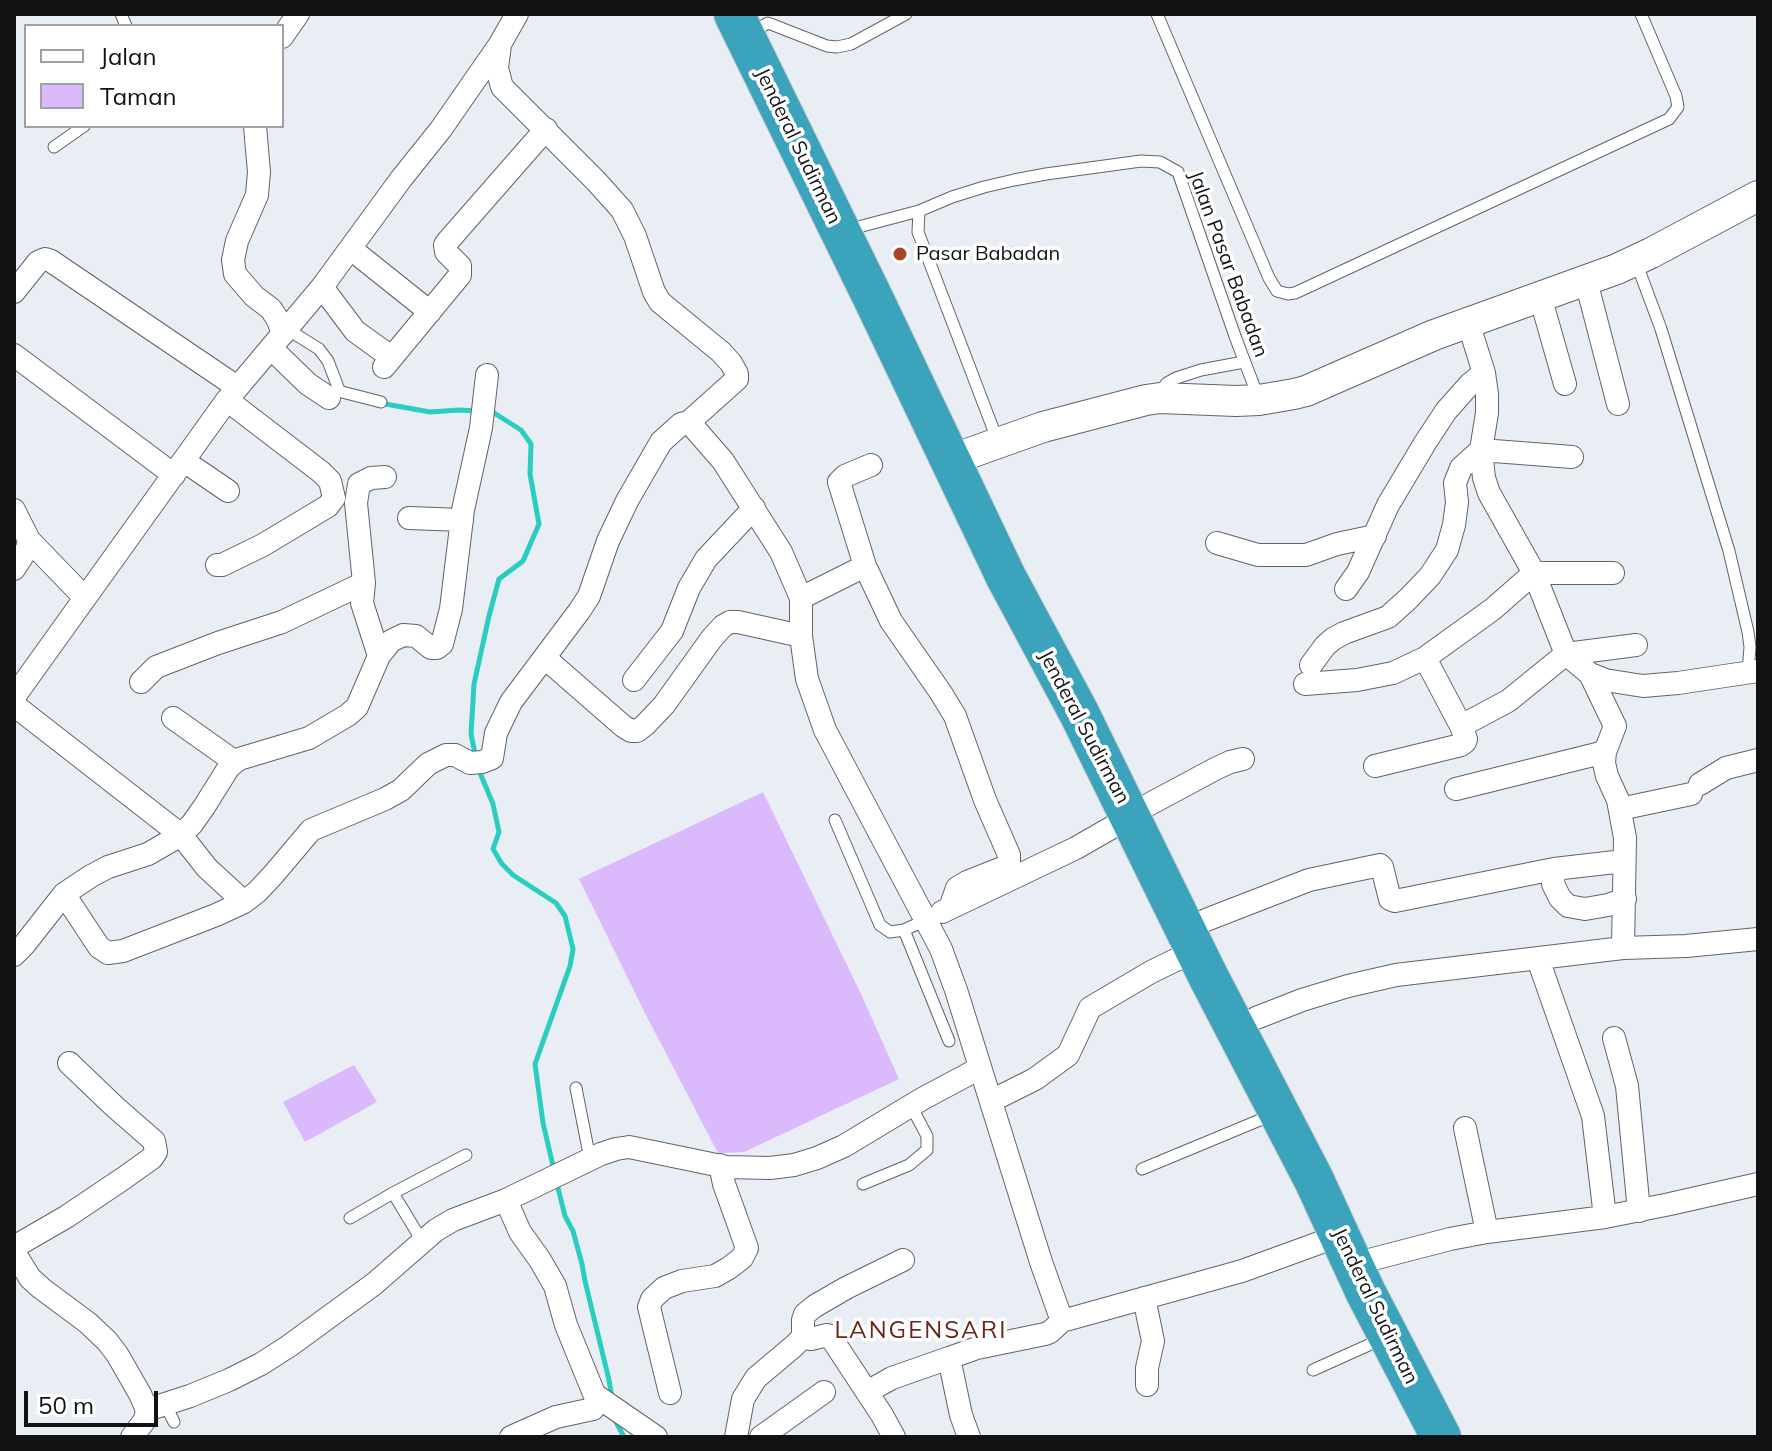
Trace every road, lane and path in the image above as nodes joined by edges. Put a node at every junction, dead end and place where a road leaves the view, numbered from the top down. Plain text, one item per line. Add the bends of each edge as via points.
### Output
1 (298, 14) edge
2 (517, 14) edge
3 (906, 14) edge
4 (1157, 14) edge
5 (1641, 14) edge
6 (752, 22) edge
7 (284, 34) edge
8 (500, 44) junction
9 (81, 128) edge
10 (255, 128) edge
11 (546, 129) junction
12 (54, 147) dead end
13 (1758, 196) edge
14 (919, 211) junction
15 (862, 226) junction
16 (351, 249) junction
17 (1636, 260) junction
18 (1586, 281) junction
19 (322, 287) junction
20 (14, 292) edge
21 (1540, 296) junction
22 (430, 312) junction
23 (1468, 322) junction
24 (280, 338) junction
25 (14, 355) edge
26 (1244, 362) junction
27 (1484, 373) junction
28 (487, 375) dead end
29 (1565, 384) dead end
30 (232, 393) junction
31 (329, 398) dead end
32 (1160, 398) junction
33 (1259, 400) junction
34 (381, 402) dead end
35 (1618, 404) dead end
36 (689, 422) junction
37 (984, 448) junction
38 (1481, 450) junction
39 (1572, 457) dead end
40 (871, 465) dead end
41 (179, 468) junction
42 (385, 477) dead end
43 (228, 491) dead end
44 (754, 508) junction
45 (14, 510) edge
46 (409, 518) dead end
47 (462, 520) junction
48 (1375, 536) junction
49 (29, 540) junction
50 (1217, 543) dead end
51 (217, 565) dead end
52 (865, 566) junction
53 (14, 569) edge
54 (1534, 573) junction
55 (1613, 573) dead end
56 (364, 583) junction
57 (1346, 589) dead end
58 (85, 598) junction
59 (801, 598) junction
60 (801, 636) junction
61 (1636, 645) dead end
62 (1566, 654) junction
63 (379, 656) junction
64 (545, 658) junction
65 (1425, 658) junction
66 (1753, 672) edge
67 (1590, 674) junction
68 (634, 680) dead end
69 (141, 682) dead end
70 (14, 697) edge
71 (14, 705) edge
72 (173, 718) dead end
73 (1461, 726) junction
74 (1605, 752) junction
75 (1243, 759) dead end
76 (1758, 760) edge
77 (235, 762) junction
78 (1375, 766) dead end
79 (1456, 789) dead end
80 (1620, 809) junction
81 (1139, 811) junction
82 (835, 820) dead end
83 (181, 835) junction
84 (1624, 861) junction
85 (1554, 869) junction
86 (64, 894) junction
87 (1625, 899) junction
88 (244, 902) junction
89 (950, 908) junction
90 (926, 920) junction
91 (904, 930) junction
92 (1201, 935) junction
93 (1758, 939) edge
94 (1623, 948) junction
95 (14, 955) edge
96 (1538, 959) junction
97 (1256, 1018) junction
98 (1614, 1038) dead end
99 (949, 1041) dead end
100 (69, 1063) dead end
101 (980, 1068) junction
102 (576, 1088) dead end
103 (991, 1101) junction
104 (911, 1106) junction
105 (1280, 1112) junction
106 (1465, 1128) dead end
107 (466, 1155) dead end
108 (590, 1159) junction
109 (720, 1165) junction
110 (1142, 1169) dead end
111 (863, 1184) dead end
112 (1758, 1184) edge
113 (393, 1193) junction
114 (506, 1200) junction
115 (1639, 1211) junction
116 (1605, 1217) junction
117 (350, 1218) dead end
118 (1487, 1232) junction
119 (1339, 1233) junction
120 (422, 1241) junction
121 (14, 1250) edge
122 (1373, 1259) junction
123 (903, 1260) dead end
124 (1144, 1298) junction
125 (1062, 1321) junction
126 (803, 1337) junction
127 (1388, 1337) junction
128 (949, 1358) junction
129 (1313, 1370) dead end
130 (1147, 1385) dead end
131 (824, 1392) dead end
132 (867, 1392) junction
133 (670, 1393) dead end
134 (595, 1395) junction
135 (150, 1423) edge
136 (511, 1437) edge
137 (656, 1437) edge
138 (736, 1437) edge
139 (761, 1437) edge
140 (894, 1437) edge
141 (969, 1437) edge
142 (1441, 1437) edge
143 (1465, 1437) edge

1 - 7 street
2 - 8 street
3 - 6 lane via 837,47
4 - 5 lane via 1269,278 1277,291 1288,294 1669,119 1678,107 1676,96
6 - 15 highway, Jenderal Sudirman
6 - 81 highway, Jenderal Sudirman via 874,300 1006,577
8 - 11 street via 497,68 502,87
8 - 16 street
9 - 12 lane
10 - 24 street via 257,195 233,260 235,274 278,320
11 - 22 street via 445,245 460,266 460,275
11 - 36 street via 622,210 660,302 721,352 737,374
13 - 17 street
14 - 15 lane, Jalan Pasar Babadan
14 - 26 lane, Jalan Pasar Babadan via 1014,180 1160,162 1178,172
14 - 37 lane via 918,232
15 - 37 highway, Jenderal Sudirman via 954,414
16 - 19 street
16 - 22 street
17 - 18 street
17 - 66 lane via 1729,551
18 - 21 street
18 - 35 street
19 - 22 street via 355,331 388,362
19 - 24 street
20 - 30 street via 38,262 49,259
21 - 23 street
21 - 29 street
23 - 27 street
23 - 33 street via 1306,391
24 - 30 street
24 - 31 street via 278,355
24 - 34 lane via 319,349 342,392
25 - 41 street
26 - 32 lane via 1176,378
26 - 33 lane, Jalan Pasar Babadan
27 - 38 street via 1487,413
27 - 48 street via 1425,443
28 - 47 street
30 - 41 street
30 - 51 street via 330,481 334,498 263,545
32 - 33 street
32 - 37 street via 1043,427
36 - 44 street
36 - 64 street via 661,442 618,518 589,596
37 - 81 highway, Jenderal Sudirman
38 - 39 street
38 - 54 street via 1489,493
38 - 65 street via 1461,468 1447,550 1430,576 1388,617 1333,639 1308,674 1379,677
40 - 52 street via 839,482
41 - 43 street
41 - 58 street
42 - 56 street via 364,480 357,492
44 - 59 street
44 - 68 street via 706,559 672,631
45 - 49 street
46 - 47 street
47 - 63 street via 442,644 431,648 416,636 403,635
48 - 50 street via 1306,555 1258,555
48 - 57 street
49 - 53 street
49 - 58 street
52 - 59 street
52 - 89 street via 891,621 955,716 1009,855 1005,867 957,888
54 - 55 street
54 - 62 street
54 - 65 street
56 - 63 street via 362,603
56 - 69 street via 282,622 156,667
58 - 70 street
59 - 60 street
60 - 64 street via 738,622 723,626 664,705 637,731 623,726
60 - 90 street via 810,694 825,730
61 - 62 street
62 - 67 street
62 - 73 street via 1508,701
63 - 77 street via 365,692 348,715 309,738
64 - 88 street via 511,702 496,733 492,758 476,762 446,755 385,799 311,830
65 - 73 street
66 - 67 street via 1643,686
67 - 74 street via 1615,726
71 - 83 street
72 - 77 street
73 - 78 street via 1466,739 1461,745
74 - 79 street
74 - 80 street via 1607,776
75 - 81 street
76 - 80 street via 1726,768 1696,789
77 - 83 street
80 - 84 street
81 - 89 street via 1076,848
81 - 92 highway, Jenderal Sudirman
82 - 91 lane via 880,925 890,932
83 - 86 street via 148,854 108,867
83 - 88 street
84 - 85 street
84 - 87 street
85 - 87 street via 1553,884 1568,906 1585,909
85 - 92 street via 1395,901 1382,867 1376,866 1309,880
86 - 88 street via 108,953
86 - 95 street
87 - 94 street
89 - 90 street
90 - 91 lane
90 - 101 street via 956,990
91 - 99 lane
92 - 97 highway, Jenderal Sudirman
92 - 103 street via 1090,1008 1068,1055
92 - 105 highway, Jenderal Sudirman
93 - 94 street
94 - 96 street
96 - 97 street via 1396,975 1333,990
96 - 116 street via 1593,1116
97 - 122 highway, Jenderal Sudirman
98 - 115 street via 1627,1086
100 - 121 street via 154,1141 156,1152
101 - 103 street
101 - 104 street
102 - 108 lane
103 - 125 street
104 - 109 street via 817,1158 770,1168
104 - 111 lane via 927,1136 927,1150 909,1165
105 - 110 lane
105 - 119 highway, Jenderal Sudirman
106 - 118 street
107 - 113 lane
108 - 109 street via 629,1147
108 - 114 street
109 - 133 street via 747,1248 742,1258 715,1276 682,1281 652,1299 649,1307
112 - 115 street
113 - 117 lane
113 - 120 lane
114 - 120 street via 453,1220
114 - 134 street via 555,1286
115 - 116 street
116 - 118 street
118 - 122 street
119 - 124 street via 1271,1262
119 - 127 highway, Jenderal Sudirman
120 - 135 street via 374,1284 289,1346
121 - 135 street via 30,1278 107,1341 132,1379
122 - 143 highway, Jenderal Sudirman
123 - 126 street via 815,1306 805,1314
124 - 125 street
124 - 130 street via 1153,1341
125 - 128 street via 1045,1334
126 - 132 street via 830,1336
126 - 138 street via 756,1378 743,1399
127 - 129 lane
127 - 142 highway, Jenderal Sudirman
128 - 132 street
128 - 141 street
131 - 139 street
132 - 140 street
134 - 136 street via 593,1409 556,1417
134 - 137 street

